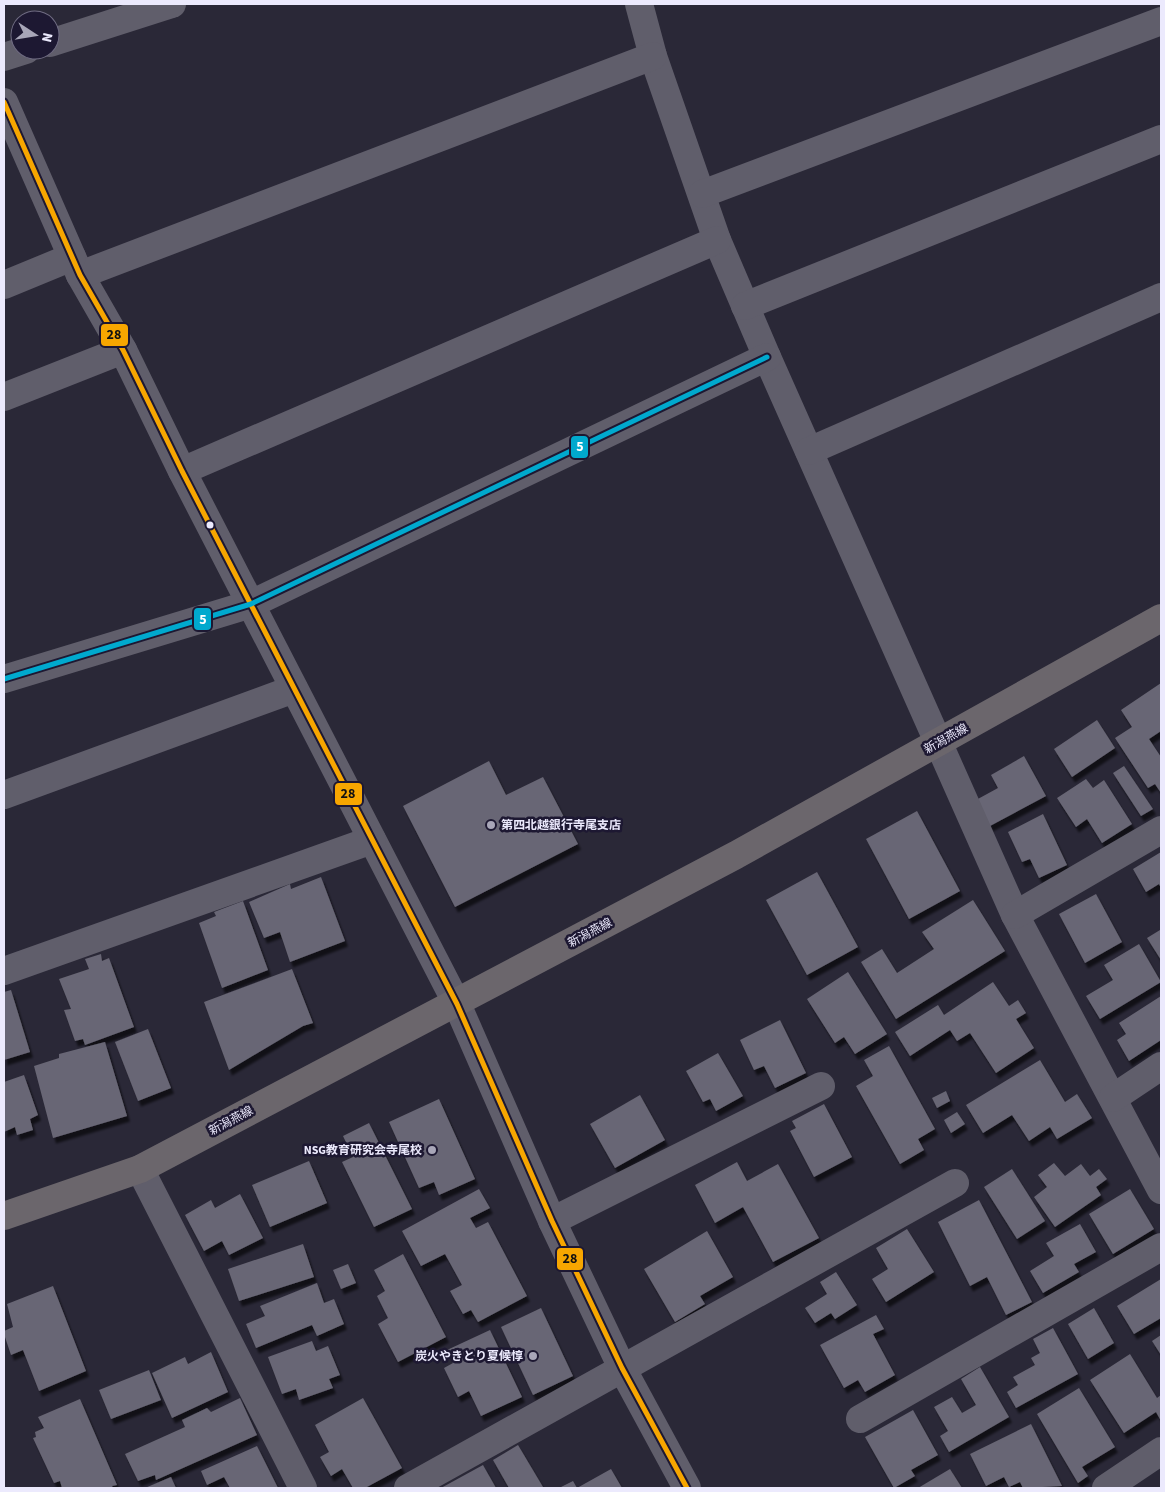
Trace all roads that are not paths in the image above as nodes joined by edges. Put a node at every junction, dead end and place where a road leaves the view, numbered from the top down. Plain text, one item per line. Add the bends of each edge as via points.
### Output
1 (172, 4) edge
2 (639, 4) edge
3 (1161, 21) edge
4 (60, 39) edge
5 (653, 56) junction
6 (4, 102) edge
7 (1161, 139) edge
8 (702, 194) junction
9 (717, 240) junction
10 (76, 266) junction
11 (4, 285) edge
12 (1161, 297) edge
13 (745, 306) junction
14 (123, 350) junction
15 (766, 357) junction
16 (4, 397) edge
17 (809, 451) junction
18 (182, 471) junction
19 (251, 604) junction
20 (1161, 618) edge
21 (4, 679) edge
22 (294, 689) junction
23 (939, 743) junction
24 (4, 795) edge
25 (1161, 830) edge
26 (372, 840) junction
27 (1014, 915) junction
28 (4, 971) edge
29 (457, 1004) junction
30 (1161, 1066) edge
31 (821, 1086) dead end
32 (1113, 1098) junction
33 (140, 1169) junction
34 (956, 1183) dead end
35 (1161, 1190) edge
36 (4, 1216) edge
37 (552, 1221) junction
38 (1161, 1247) edge
39 (622, 1368) junction
40 (860, 1419) dead end
41 (1161, 1451) edge
42 (303, 1488) edge
43 (408, 1488) edge
44 (687, 1488) edge
45 (1106, 1488) edge

1 - 4 street
2 - 5 street
3 - 8 street
5 - 8 street
5 - 10 street
6 - 10 street
7 - 13 street
8 - 9 street
9 - 13 street
9 - 18 street
10 - 11 street
10 - 14 street
12 - 17 street
13 - 15 street
14 - 16 street
14 - 18 street
15 - 17 street
15 - 19 street
17 - 23 street
18 - 19 street
19 - 21 street
19 - 22 street
20 - 23 main road, 新潟燕線
22 - 24 street
22 - 26 street
23 - 27 street
23 - 29 main road, 新潟燕線
25 - 27 street
26 - 28 street
26 - 29 street
27 - 32 street
29 - 33 main road, 新潟燕線
29 - 37 street
30 - 32 street
31 - 37 street
32 - 35 street
33 - 36 main road, 新潟燕線
33 - 42 street
34 - 39 street
37 - 39 street
38 - 40 street
39 - 43 street
39 - 44 street
41 - 45 street

